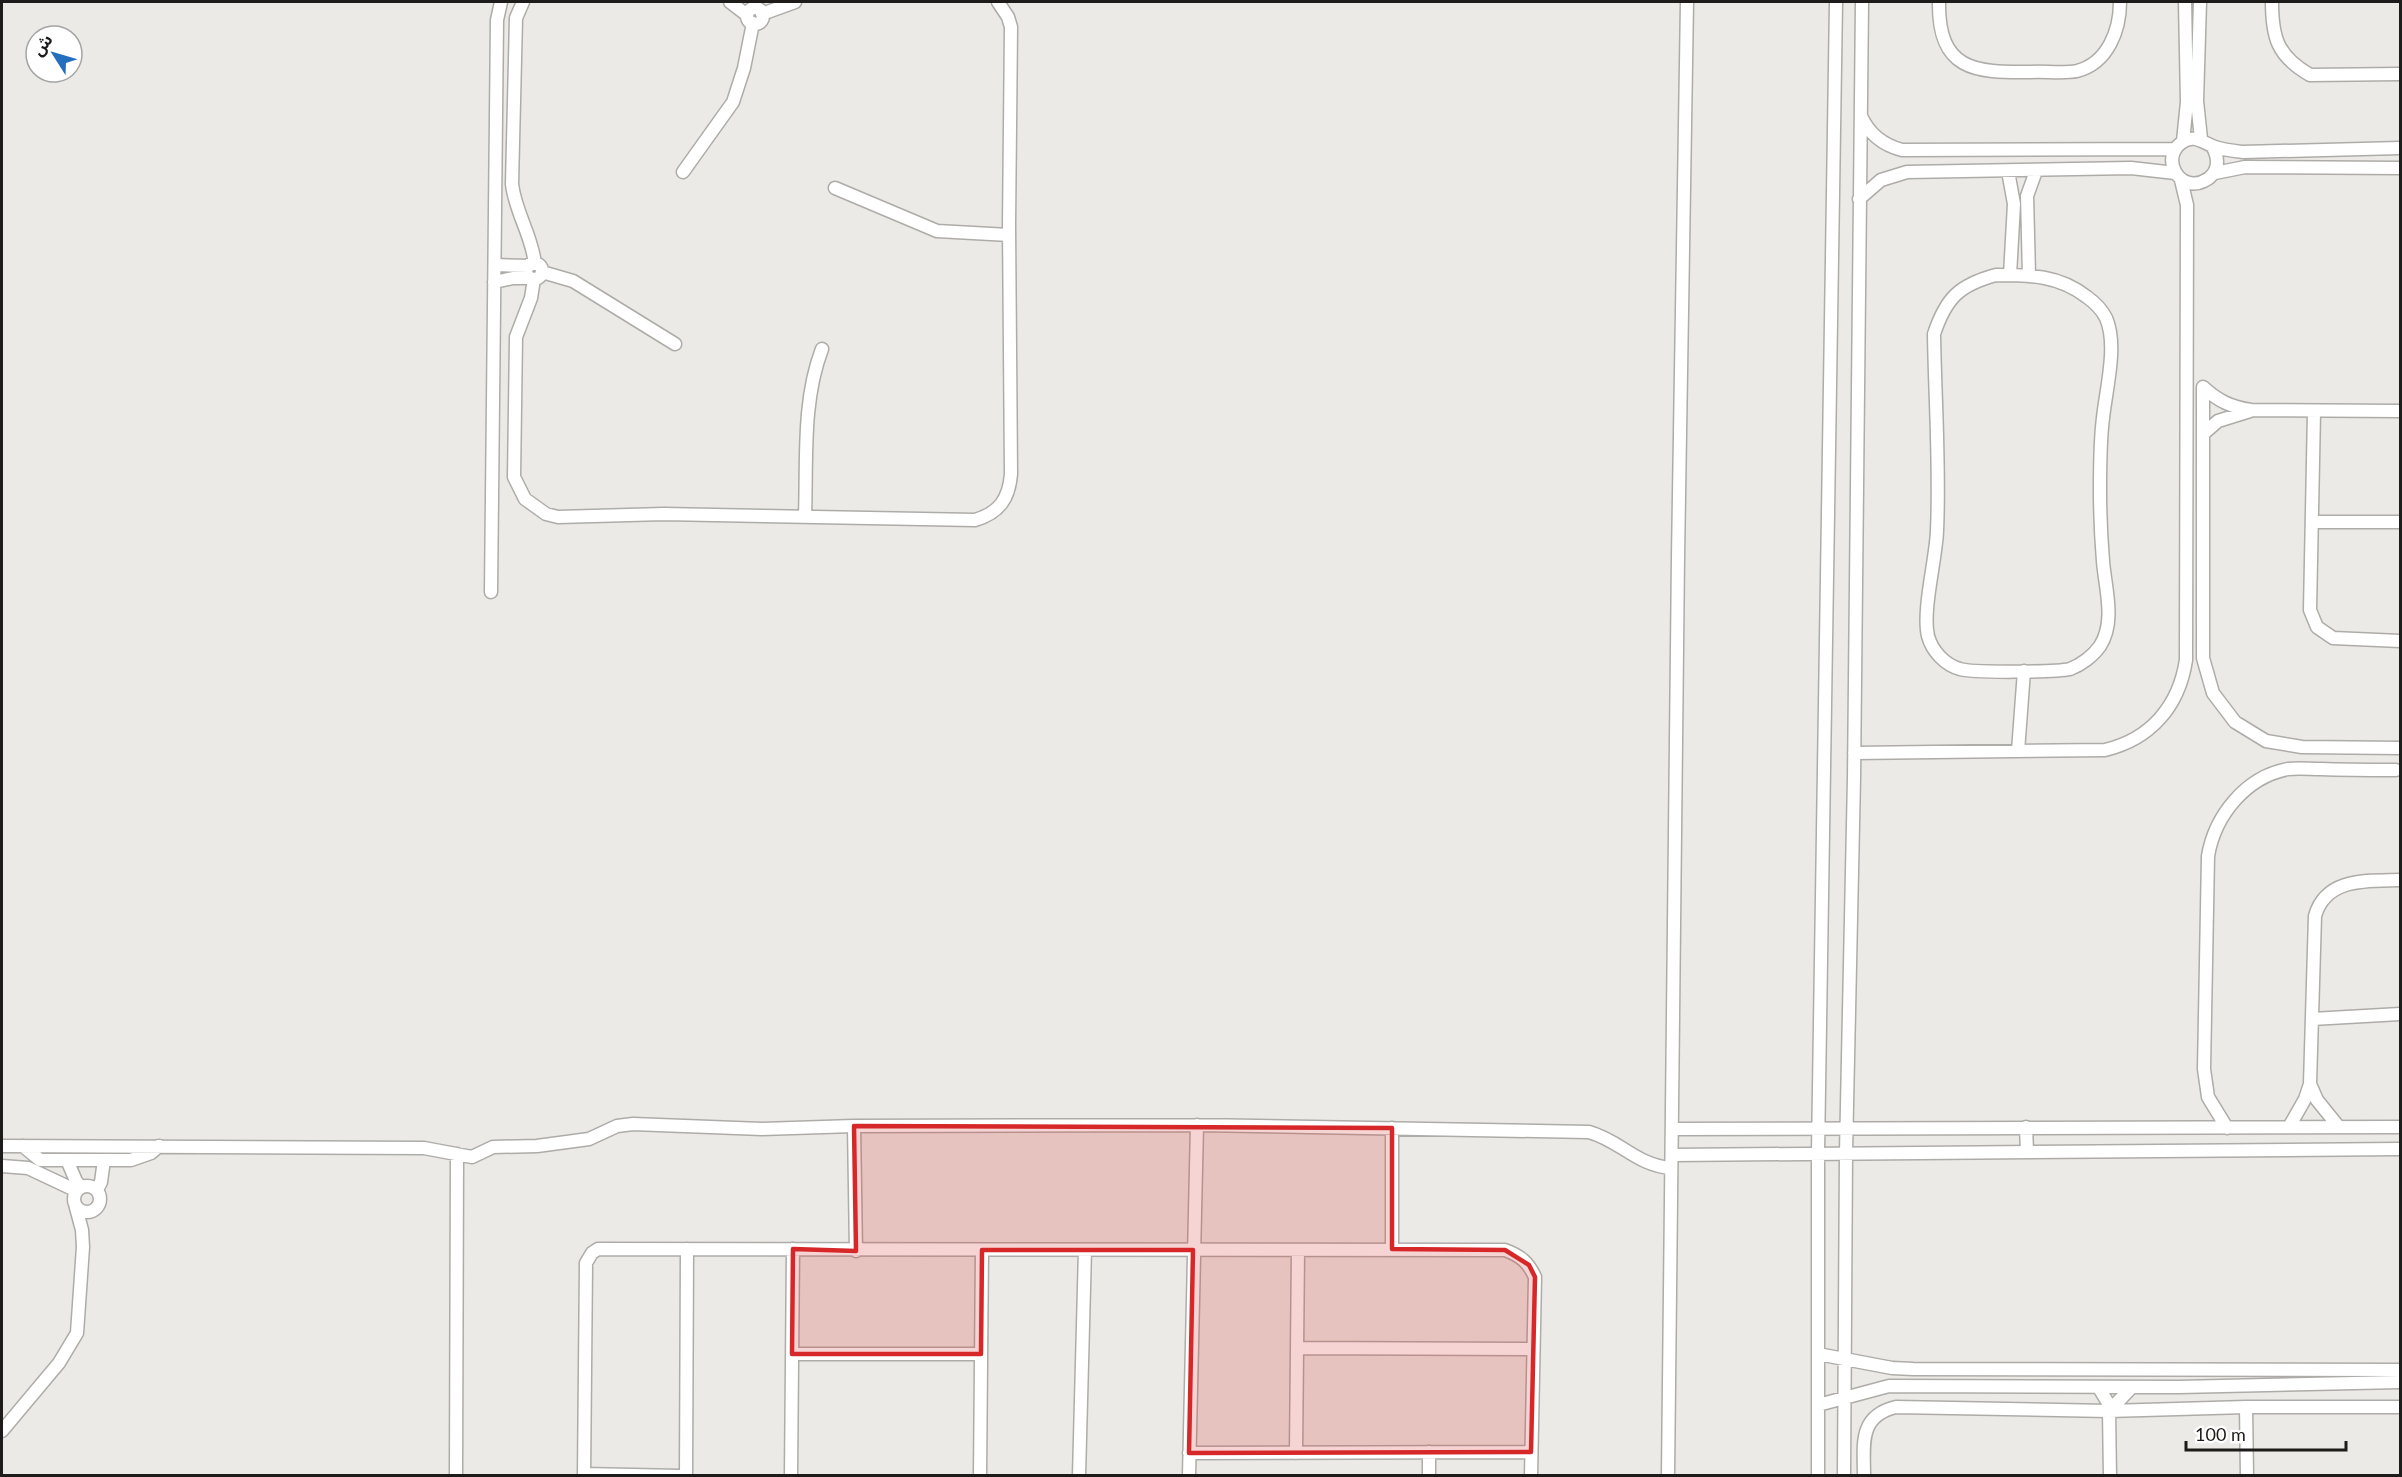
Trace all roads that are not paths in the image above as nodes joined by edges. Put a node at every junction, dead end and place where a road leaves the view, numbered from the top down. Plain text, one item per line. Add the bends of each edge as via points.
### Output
1 (501, 2) edge
2 (523, 2) edge
3 (730, 2) edge
4 (795, 2) edge
5 (998, 2) edge
6 (1836, 2) edge
7 (1862, 2) edge
8 (1939, 2) edge
9 (2120, 2) edge
10 (2185, 2) edge
11 (2200, 2) edge
12 (2272, 2) edge
13 (1684, 3) edge
14 (754, 11) edge
15 (2400, 74) edge
16 (2192, 90) junction
17 (1861, 116) junction
18 (2201, 139) junction
19 (2179, 145) junction
20 (2212, 146) junction
21 (2400, 148) edge
22 (2400, 168) edge
23 (2008, 171) junction
24 (2036, 171) junction
25 (683, 172) dead end
26 (2215, 173) junction
27 (2178, 176) junction
28 (835, 188) dead end
29 (1859, 199) junction
30 (1009, 235) junction
31 (495, 265) junction
32 (534, 272) junction
33 (2010, 275) junction
34 (2029, 275) junction
35 (494, 282) junction
36 (675, 344) dead end
37 (822, 349) dead end
38 (2251, 410) junction
39 (2400, 411) edge
40 (2314, 412) junction
41 (2203, 434) junction
42 (805, 516) junction
43 (2313, 522) junction
44 (2400, 522) edge
45 (491, 592) dead end
46 (2400, 641) edge
47 (2024, 671) junction
48 (2400, 748) edge
49 (2019, 751) junction
50 (1854, 753) junction
51 (2396, 771) dead end
52 (2400, 880) edge
53 (2400, 1014) edge
54 (2312, 1019) junction
55 (2310, 1084) junction
56 (1197, 1125) junction
57 (854, 1126) junction
58 (2338, 1126) junction
59 (1820, 1127) junction
60 (1846, 1127) junction
61 (2026, 1127) junction
62 (2289, 1127) junction
63 (2400, 1127) edge
64 (1392, 1128) junction
65 (2227, 1128) junction
66 (1672, 1129) junction
67 (2, 1146) edge
68 (23, 1146) junction
69 (159, 1146) junction
70 (2400, 1149) edge
71 (2027, 1151) junction
72 (1818, 1152) junction
73 (1846, 1152) junction
74 (457, 1154) junction
75 (1672, 1155) junction
76 (67, 1160) junction
77 (104, 1160) junction
78 (2, 1166) edge
79 (1671, 1168) junction
80 (79, 1189) junction
81 (97, 1190) junction
82 (75, 1204) junction
83 (687, 1249) junction
84 (793, 1249) junction
85 (1392, 1249) junction
86 (982, 1250) junction
87 (1085, 1250) junction
88 (1193, 1250) junction
89 (1298, 1250) junction
90 (856, 1251) junction
91 (1297, 1348) junction
92 (1533, 1349) junction
93 (792, 1354) junction
94 (981, 1354) junction
95 (1818, 1354) junction
96 (1845, 1359) junction
97 (2180, 1370) junction
98 (2400, 1370) edge
99 (2400, 1382) edge
100 (2132, 1387) junction
101 (2179, 1387) junction
102 (2099, 1388) junction
103 (1844, 1398) junction
104 (1818, 1405) junction
105 (2246, 1407) junction
106 (2400, 1407) edge
107 (2109, 1411) junction
108 (2, 1431) edge
109 (1429, 1452) junction
110 (1531, 1452) junction
111 (1189, 1453) junction
112 (1296, 1453) junction
113 (584, 1475) edge
114 (456, 1476) edge
115 (680, 1476) edge
116 (686, 1476) edge
117 (791, 1476) edge
118 (980, 1476) edge
119 (1079, 1476) edge
120 (1189, 1476) edge
121 (1429, 1476) edge
122 (1531, 1476) edge
123 (1668, 1476) edge
124 (1818, 1476) edge
125 (1844, 1476) edge
126 (1864, 1476) edge
127 (2110, 1476) edge
128 (2247, 1476) edge

1 - 31 street via 497,20
2 - 32 street via 516,18 512,184 532,242
3 - 14 street
4 - 14 street
5 - 30 street via 1011,27
6 - 59 street
7 - 17 street
8 - 9 street via 1939,23 1949,49 1970,66 1997,72 2076,71 2092,64 2114,39
10 - 16 street
11 - 16 street
12 - 15 street via 2271,22 2279,48 2310,75
13 - 66 street
14 - 25 street via 744,68 733,102
16 - 18 street
16 - 19 street
17 - 19 street via 1875,136 1902,150
17 - 29 street
18 - 19 street
18 - 20 street
19 - 27 street via 2172,157
20 - 21 street via 2243,152
20 - 26 street via 2218,163
22 - 26 street via 2245,167
23 - 24 street
23 - 29 street via 1907,172 1881,180
23 - 33 street via 2014,204
24 - 27 street via 2131,168
24 - 34 street via 2027,196
26 - 27 street via 2200,183 2190,184
27 - 49 street via 2187,205 2186,648 2182,683 2172,705 2157,723 2127,743 2105,750
28 - 30 street via 937,231
29 - 50 street
30 - 42 street via 1011,474 1010,487 998,509 975,520
31 - 32 street
31 - 35 street
32 - 35 street
32 - 36 street via 573,281
32 - 42 street via 531,298 516,337 514,477 518,489 534,508 558,517
33 - 34 street
33 - 47 street via 1974,281 1955,294 1941,312 1934,334 1937,531 1926,623 1936,652 1961,670
34 - 47 street via 2059,280 2077,289 2105,317 2111,336 2100,474 2108,610 2107,629 2088,660 2071,668
35 - 45 street
37 - 42 street via 810,395
38 - 40 street
38 - 41 street via 2218,421
38 - 41 street via 2225,403 2203,387
39 - 40 street
40 - 43 street
41 - 48 street via 2203,658 2213,693 2235,722 2266,741 2302,747
43 - 44 street
43 - 46 street via 2310,610 2318,627 2333,638
47 - 49 street
49 - 50 street
50 - 60 street
51 - 65 street via 2290,769 2268,775 2234,800 2211,836 2204,1070 2208,1097
52 - 54 street via 2343,885 2325,896 2318,906
53 - 54 street
54 - 55 street
55 - 58 street via 2317,1100
55 - 62 street
56 - 57 street
56 - 64 street
56 - 88 street
57 - 74 street via 762,1129 633,1124 582,1140 493,1147 472,1157
57 - 90 street
58 - 62 street
58 - 63 street
59 - 60 street
59 - 66 street
59 - 72 street
60 - 61 street
60 - 73 street
61 - 65 street
61 - 71 street
62 - 65 street
64 - 79 street via 1589,1132 1643,1162
64 - 85 street
66 - 75 street
67 - 68 street
68 - 69 street
68 - 76 street via 40,1160
69 - 74 street via 424,1148
69 - 77 street via 131,1160
70 - 71 street
71 - 73 street
72 - 73 street
72 - 75 street
72 - 95 street
73 - 96 street
74 - 114 street
75 - 79 street
76 - 77 street
76 - 80 street
77 - 81 street
78 - 80 street via 28,1168
79 - 123 street
80 - 81 street
80 - 82 street
81 - 82 street via 100,1201 94,1209 83,1211
82 - 108 street via 83,1247 75,1337 59,1363
83 - 84 street
83 - 113 street via 598,1249 588,1257
83 - 116 street
84 - 90 street
84 - 93 street
85 - 89 street
85 - 92 street via 1505,1250 1518,1255 1529,1264 1535,1277
86 - 87 street
86 - 90 street
86 - 94 street
87 - 88 street
87 - 119 street
88 - 89 street
88 - 111 street
89 - 91 street
91 - 92 street
91 - 112 street
92 - 110 street
93 - 94 street
93 - 117 street
94 - 118 street
95 - 96 street
95 - 104 street
96 - 97 street via 1903,1369
96 - 103 street
97 - 98 street
97 - 101 street
99 - 101 street
100 - 101 street
100 - 102 street
100 - 107 street
102 - 103 street via 1889,1386
102 - 107 street
103 - 104 street
103 - 125 street
104 - 124 street
105 - 106 street
105 - 107 street
105 - 128 street
107 - 126 street via 1887,1409 1872,1420 1864,1436
107 - 127 street
109 - 110 street
109 - 112 street
109 - 121 street
110 - 122 street
111 - 112 street
111 - 120 street
113 - 115 street

